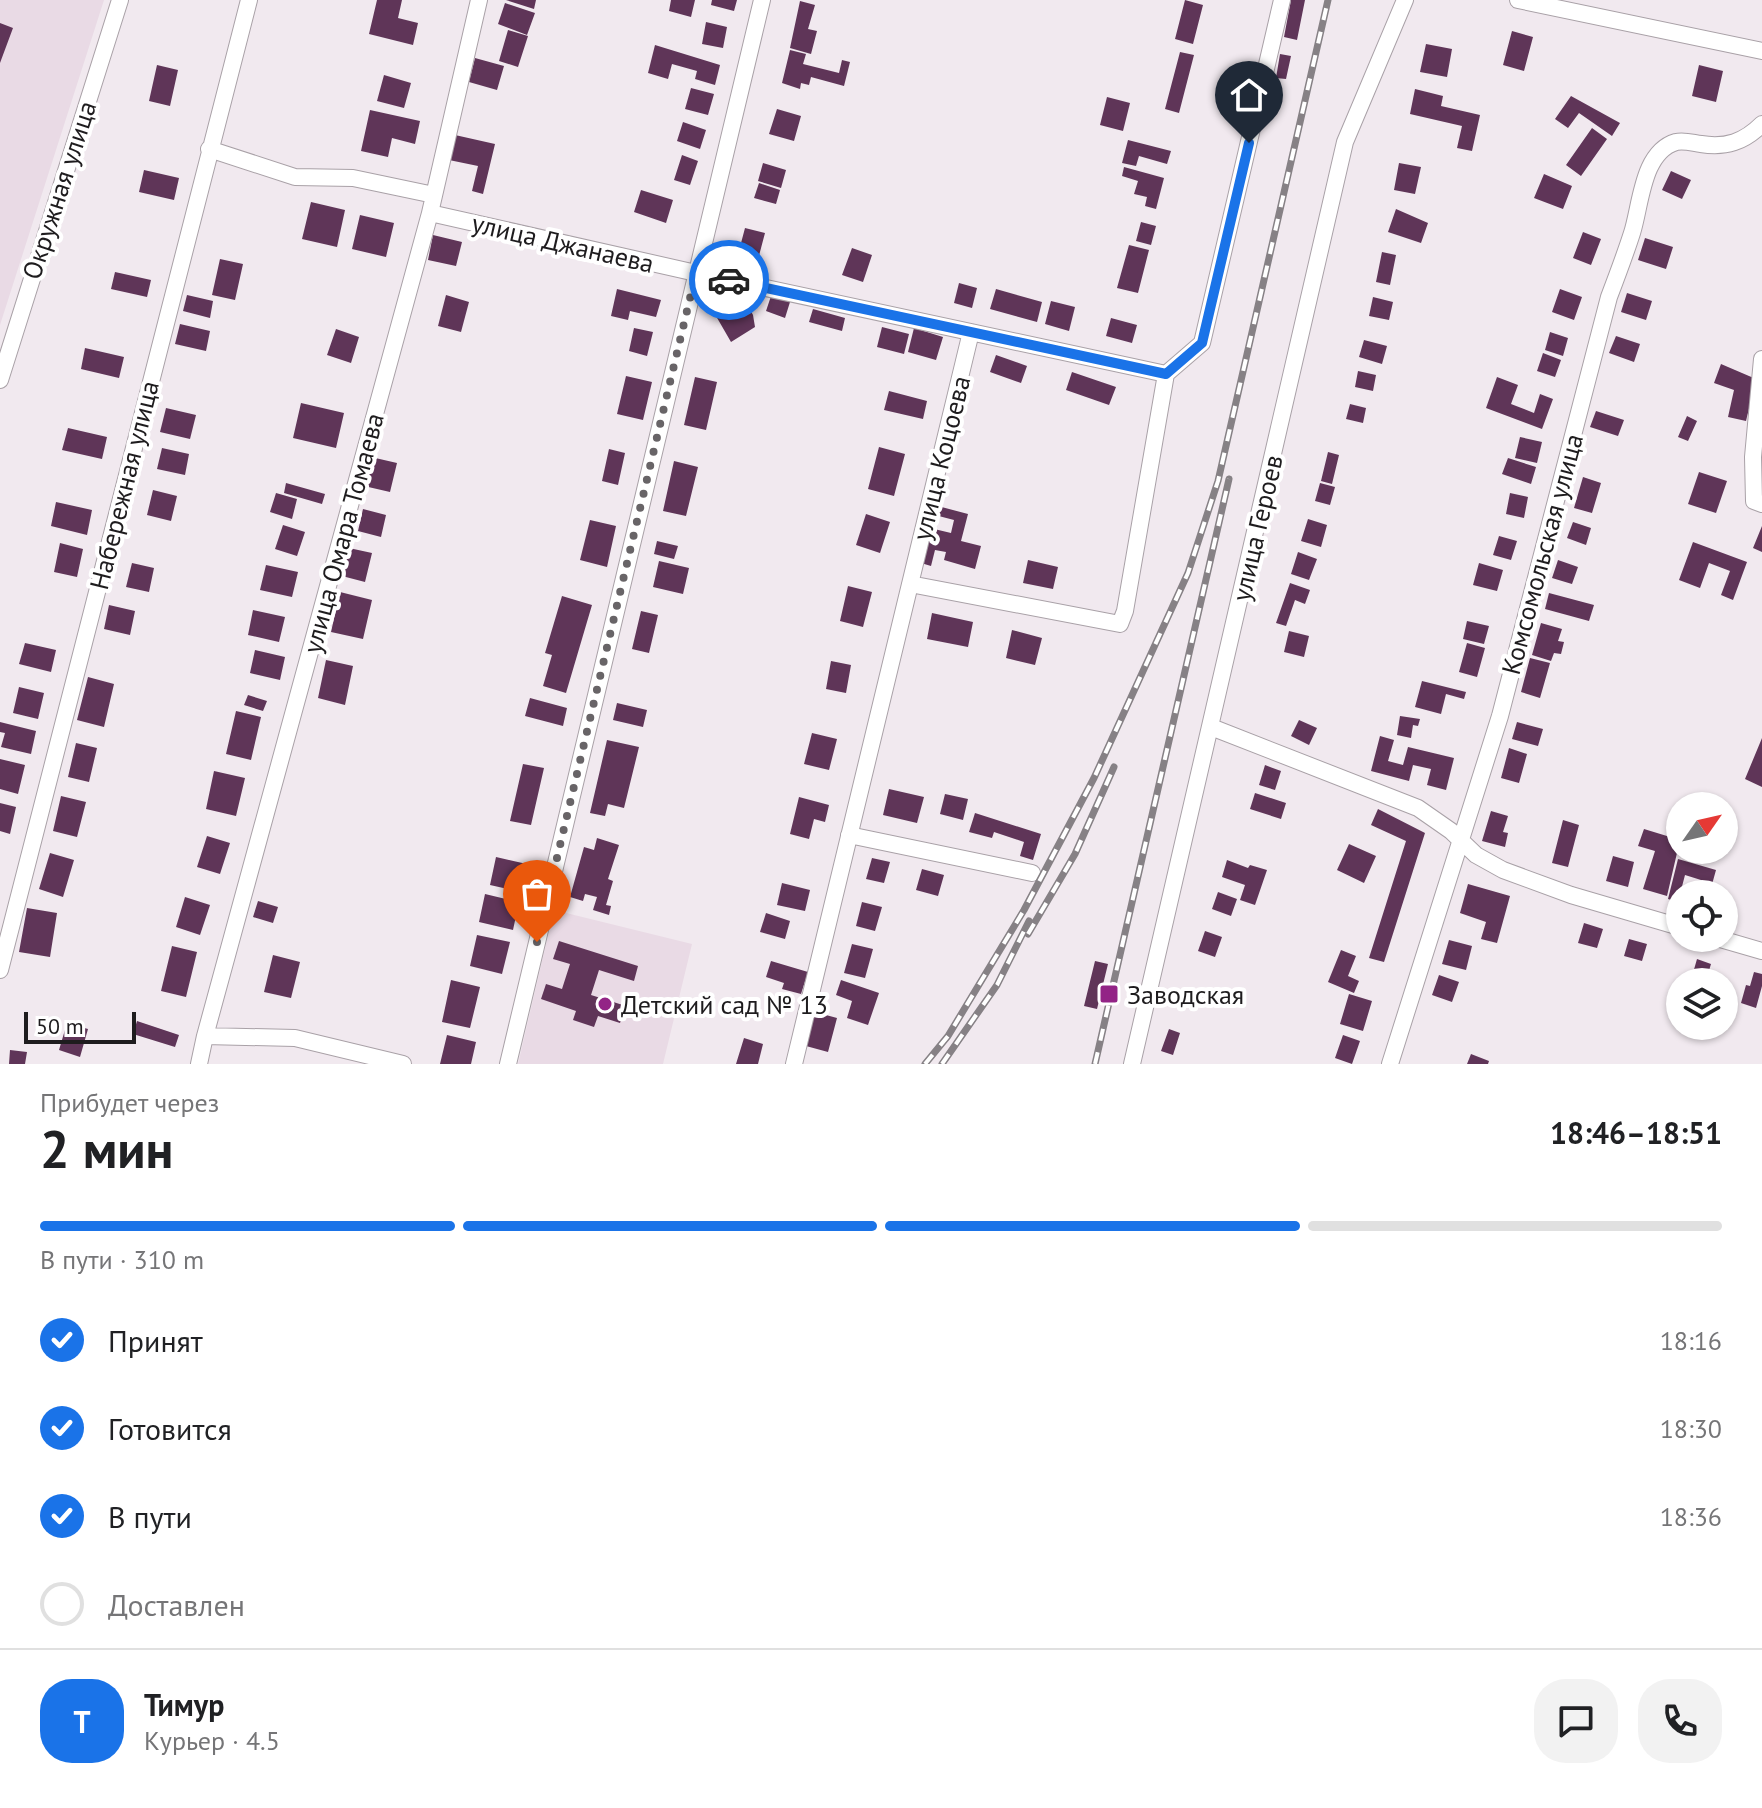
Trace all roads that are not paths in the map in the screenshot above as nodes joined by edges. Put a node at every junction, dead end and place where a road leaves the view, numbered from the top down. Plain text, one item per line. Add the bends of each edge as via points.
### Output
1 (120, 0) edge
2 (249, 0) edge
3 (479, 0) edge
4 (762, 0) edge
5 (1282, 0) edge
6 (1405, 0) edge
7 (1518, 0) edge
8 (1762, 51) edge
9 (1762, 124) edge
10 (209, 149) junction
11 (434, 195) junction
12 (430, 213) junction
13 (696, 273) junction
14 (971, 332) junction
15 (1762, 359) edge
16 (1166, 374) junction
17 (0, 380) edge
18 (1762, 504) edge
19 (910, 584) junction
20 (1211, 727) junction
21 (849, 835) junction
22 (1461, 842) junction
23 (1032, 873) dead end
24 (1666, 923) edge
25 (1738, 944) edge
26 (1762, 951) edge
27 (0, 970) edge
28 (205, 1036) junction
29 (199, 1064) edge
30 (403, 1064) edge
31 (508, 1064) edge
32 (794, 1064) edge
33 (1132, 1064) edge
34 (1390, 1064) edge

1 - 17 street, Окружная улица
2 - 10 street, Набережная улица
3 - 11 street, улица Омара Томаева
4 - 13 street
5 - 16 street via 1202,343
6 - 20 street, улица Героев via 1345,142
7 - 8 street
9 - 22 street, Комсомольская улица via 1737,143 1678,141 1664,149 1650,169 1609,297 1500,716
10 - 11 street via 295,177 353,178
10 - 27 street, Набережная улица
11 - 12 street, улица Омара Томаева
12 - 13 street, улица Джанаева
12 - 28 street, улица Омара Томаева
13 - 14 street, улица Джанаева
13 - 31 street
14 - 16 street, улица Джанаева
14 - 19 street, улица Коцоева
15 - 18 street via 1753,457 1754,501
16 - 19 street via 1120,624
19 - 21 street, улица Коцоева
20 - 22 street via 1418,808
20 - 33 street, улица Героев
21 - 23 street
21 - 32 street, улица Коцоева
22 - 24 street via 1503,870
22 - 34 street, Комсомольская улица
25 - 26 street
28 - 29 street, улица Омара Томаева
28 - 30 street via 295,1038

